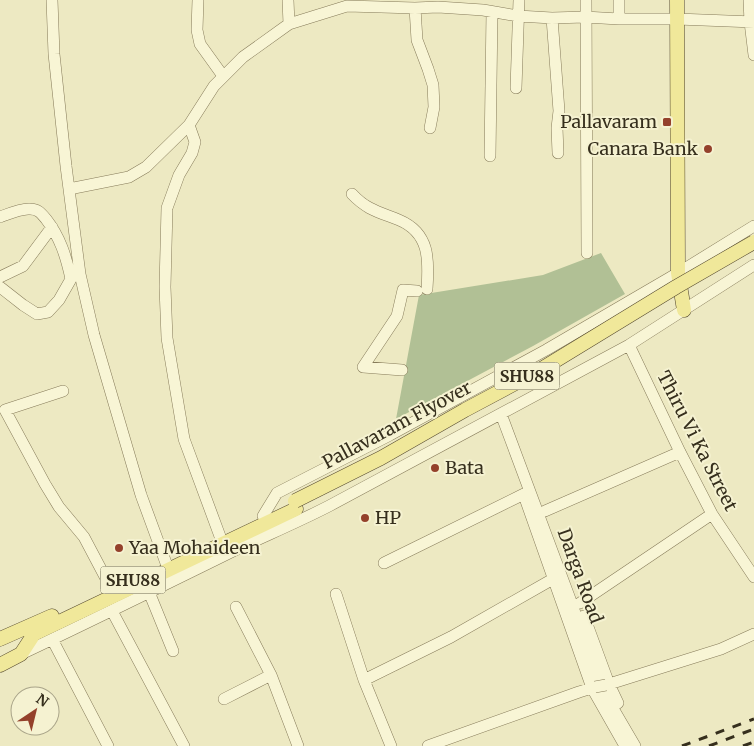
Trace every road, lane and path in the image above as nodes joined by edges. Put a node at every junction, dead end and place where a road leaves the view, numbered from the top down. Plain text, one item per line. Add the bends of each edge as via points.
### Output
1 (52, 0) edge
2 (198, 0) edge
3 (288, 0) edge
4 (518, 0) edge
5 (586, 0) edge
6 (619, 0) edge
7 (677, 0) edge
8 (749, 0) edge
9 (438, 3) edge
10 (486, 7) edge
11 (415, 8) junction
12 (518, 16) junction
13 (586, 17) junction
14 (552, 18) junction
15 (619, 19) junction
16 (677, 19) junction
17 (752, 22) edge
18 (289, 24) junction
19 (754, 55) edge
20 (223, 76) junction
21 (516, 88) dead end
22 (189, 125) junction
23 (430, 128) dead end
24 (558, 153) dead end
25 (490, 156) dead end
26 (69, 189) junction
27 (352, 194) dead end
28 (0, 217) edge
29 (754, 226) edge
30 (52, 227) junction
31 (754, 242) edge
32 (754, 252) edge
33 (587, 253) dead end
34 (754, 265) edge
35 (678, 273) junction
36 (0, 277) edge
37 (0, 288) edge
38 (684, 310) junction
39 (629, 345) junction
40 (402, 370) dead end
41 (63, 391) dead end
42 (501, 414) junction
43 (680, 452) junction
44 (526, 480) junction
45 (524, 494) junction
46 (296, 505) junction
47 (545, 511) junction
48 (712, 514) junction
49 (266, 519) junction
50 (221, 539) junction
51 (166, 563) junction
52 (384, 564) dead end
53 (754, 577) edge
54 (553, 579) junction
55 (112, 590) junction
56 (149, 592) junction
57 (336, 594) dead end
58 (580, 603) junction
59 (236, 607) dead end
60 (112, 611) junction
61 (754, 634) edge
62 (0, 639) edge
63 (52, 639) junction
64 (173, 651) dead end
65 (21, 654) junction
66 (0, 665) edge
67 (271, 675) junction
68 (364, 680) junction
69 (600, 686) junction
70 (224, 698) dead end
71 (635, 733) dead end
72 (108, 746) edge
73 (184, 746) edge
74 (298, 746) edge
75 (391, 746) edge
76 (428, 746) edge
77 (625, 746) edge
78 (635, 746) edge

1 - 26 street via 54,54
2 - 20 street via 200,44
3 - 18 street
4 - 12 street
5 - 13 street
6 - 15 street
7 - 16 main road
8 - 17 street
9 - 10 street
9 - 11 street
10 - 12 street
10 - 25 street
11 - 18 street via 348,6
11 - 23 street via 417,40 432,85 434,107
12 - 14 street
12 - 21 street
13 - 14 street
13 - 15 street
13 - 33 street
14 - 24 street via 559,110
15 - 16 street
16 - 17 street
16 - 35 main road
17 - 19 street
18 - 20 street via 243,57
20 - 22 street
22 - 26 street via 146,166 129,177
22 - 50 street via 195,142 167,208 167,338 184,439
26 - 51 street via 80,274 94,335 141,494
27 - 40 street via 371,210 410,226 425,245 428,260 422,290 403,290 397,316 363,367
28 - 30 street via 29,208 39,211
29 - 35 street
30 - 36 street via 23,266
30 - 37 street via 71,279 59,300 48,312 37,314
31 - 46 main road, Pallavaram Flyover / SHU88, bridge via 540,370
32 - 46 main road, Pallavaram Flyover / SHU88 via 382,466
34 - 38 street
35 - 38 main road
35 - 49 street via 546,350 277,493
38 - 39 street
39 - 42 street
39 - 43 street, Thiru Vi Ka Street
41 - 55 street via 5,410 59,507 84,537
42 - 44 street, Darga Road
42 - 56 street via 299,521
43 - 47 street
43 - 48 street, Thiru Vi Ka Street
44 - 45 street
44 - 47 street via 539,492
44 - 78 street, Darga Road via 574,607 597,679
45 - 52 street
45 - 54 street
46 - 49 main road, Pallavaram Flyover / SHU88
47 - 58 street
48 - 53 street, Thiru Vi Ka Street
48 - 58 street
49 - 50 main road, SHU88
49 - 65 main road, SHU88 via 34,634
50 - 51 main road, SHU88
51 - 55 main road, SHU88
54 - 68 street via 451,637
54 - 69 street
55 - 62 main road, SHU88
56 - 60 street
56 - 64 street
57 - 68 street
58 - 69 street
59 - 67 street
60 - 63 street
60 - 73 street
61 - 69 street via 721,649
63 - 65 street
63 - 72 street
65 - 66 main road, SHU88
67 - 70 street
67 - 74 street
68 - 75 street
69 - 71 street via 614,696
69 - 76 street
69 - 77 street

